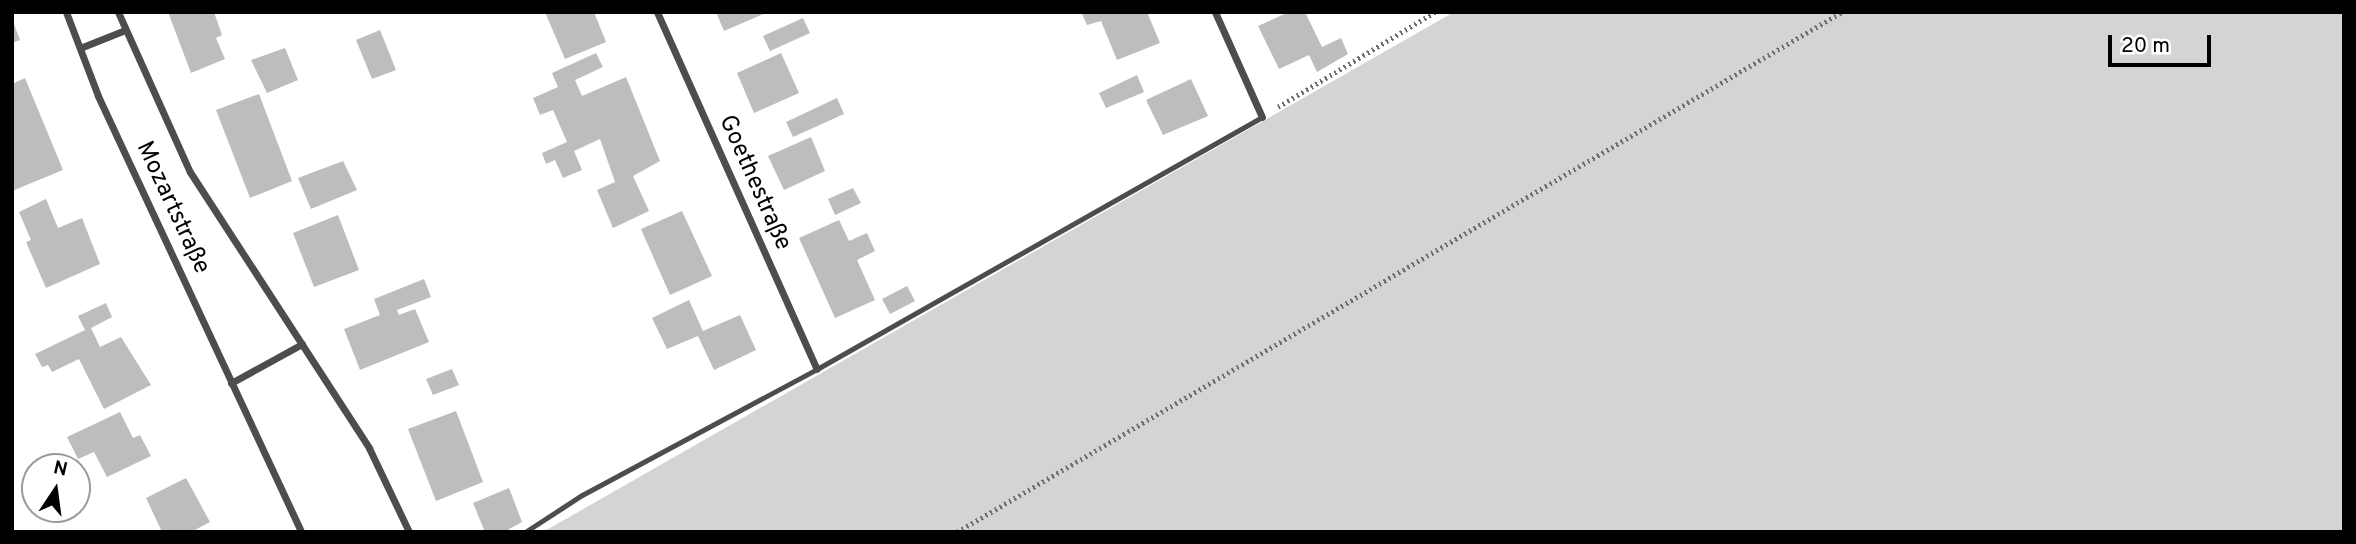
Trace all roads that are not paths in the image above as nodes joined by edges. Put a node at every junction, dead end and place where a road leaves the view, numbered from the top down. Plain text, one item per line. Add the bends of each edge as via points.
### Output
1 (66, 12) edge
2 (118, 12) edge
3 (657, 12) edge
4 (1216, 12) edge
5 (125, 30) junction
6 (80, 48) junction
7 (1262, 117) joint
8 (302, 344) junction
9 (817, 369) junction
10 (231, 383) junction
11 (301, 532) edge
12 (409, 532) edge
13 (525, 532) edge

1 - 6 street, Mozartstraße
2 - 5 street, Mozartstraße
3 - 9 street, Goethestraße
4 - 7 street
5 - 6 street
5 - 8 street, Mozartstraße via 190,172
6 - 10 street, Mozartstraße
7 - 9 lane
8 - 10 street
8 - 12 street, Mozartstraße via 369,448
9 - 13 lane via 582,495
10 - 11 street, Mozartstraße

